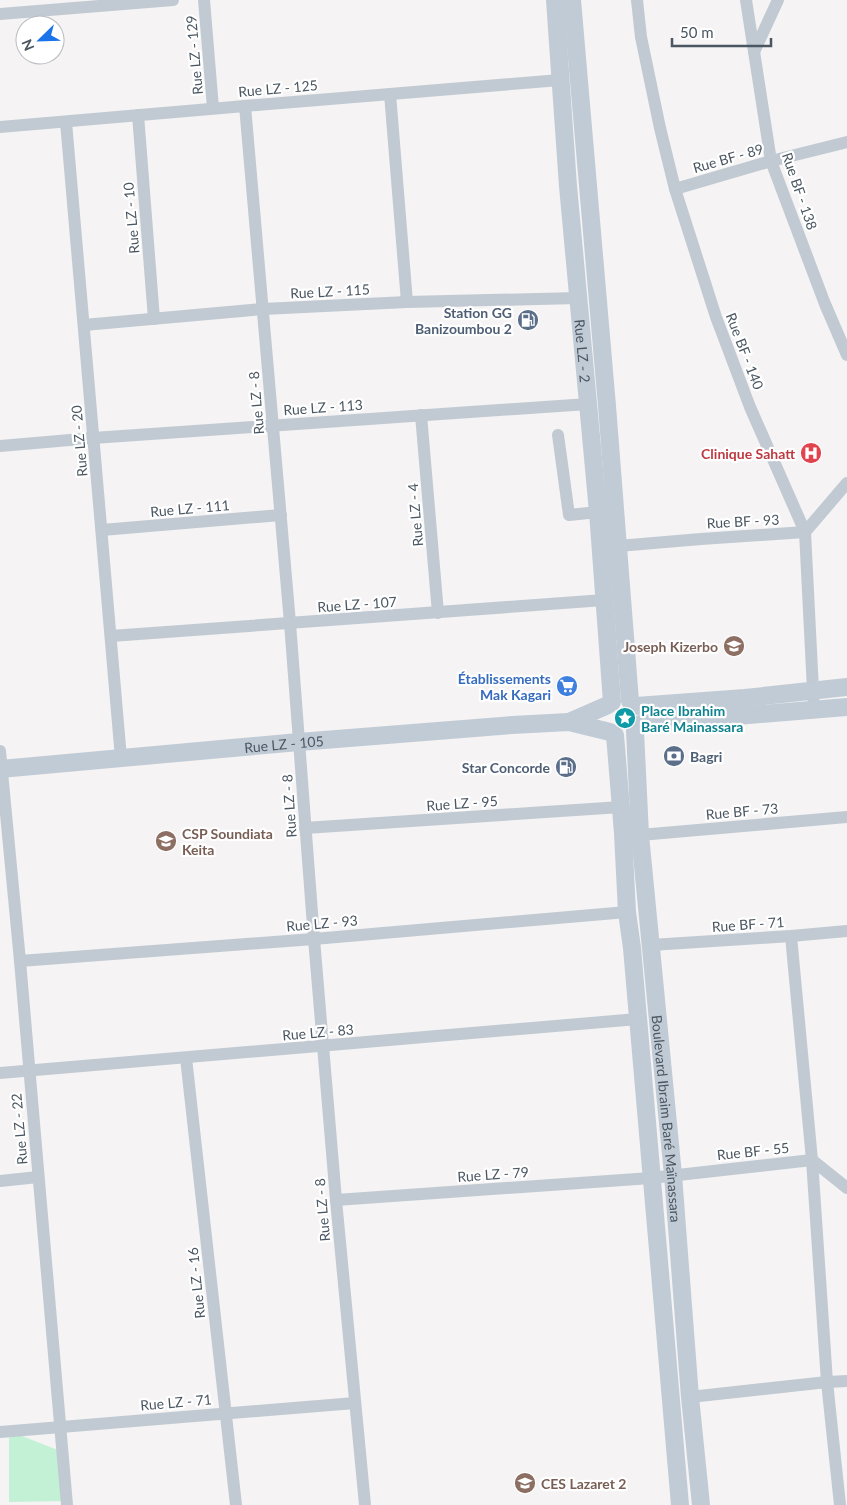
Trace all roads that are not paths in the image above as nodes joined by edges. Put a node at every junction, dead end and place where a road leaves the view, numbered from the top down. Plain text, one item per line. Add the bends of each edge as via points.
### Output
1 (173, 0) edge
2 (204, 0) edge
3 (554, 0) edge
4 (572, 0) edge
5 (637, 0) edge
6 (746, 0) edge
7 (778, 0) edge
8 (0, 14) edge
9 (754, 54) junction
10 (560, 80) junction
11 (390, 94) junction
12 (245, 106) junction
13 (213, 108) junction
14 (138, 115) junction
15 (66, 122) junction
16 (0, 128) edge
17 (847, 142) edge
18 (771, 161) junction
19 (675, 188) junction
20 (578, 298) junction
21 (407, 302) junction
22 (263, 309) junction
23 (154, 319) junction
24 (84, 325) junction
25 (847, 355) edge
26 (588, 404) junction
27 (421, 415) junction
28 (273, 425) junction
29 (558, 435) dead end
30 (93, 438) junction
31 (0, 446) edge
32 (847, 483) edge
33 (598, 512) junction
34 (281, 515) junction
35 (102, 530) junction
36 (805, 532) junction
37 (618, 546) junction
38 (604, 600) junction
39 (438, 613) junction
40 (290, 623) junction
41 (111, 636) junction
42 (847, 687) edge
43 (812, 690) junction
44 (633, 703) junction
45 (610, 704) junction
46 (847, 707) edge
47 (814, 710) junction
48 (569, 722) junction
49 (638, 727) junction
50 (613, 734) junction
51 (299, 742) junction
52 (121, 758) junction
53 (0, 763) edge
54 (621, 807) junction
55 (847, 818) edge
56 (305, 828) junction
57 (640, 835) junction
58 (627, 912) junction
59 (847, 931) edge
60 (791, 936) junction
61 (314, 940) junction
62 (650, 945) junction
63 (20, 961) junction
64 (638, 1019) junction
65 (323, 1046) junction
66 (186, 1058) junction
67 (29, 1071) junction
68 (0, 1073) edge
69 (812, 1160) junction
70 (673, 1175) junction
71 (38, 1177) junction
72 (652, 1178) junction
73 (0, 1181) edge
74 (847, 1188) edge
75 (336, 1200) junction
76 (847, 1381) edge
77 (827, 1382) junction
78 (690, 1397) junction
79 (355, 1402) junction
80 (226, 1413) junction
81 (60, 1427) junction
82 (0, 1432) edge
83 (67, 1505) edge
84 (236, 1505) edge
85 (365, 1505) edge
86 (680, 1505) edge
87 (701, 1505) edge
88 (840, 1505) edge

1 - 8 street
2 - 13 street, Rue LZ - 129
3 - 10 main road, Rue LZ - 2
4 - 37 main road, Rue LZ - 2
5 - 19 street, Rue BF - 140 via 641,37
6 - 9 street, Rue BF - 138
7 - 9 street
9 - 18 street, Rue BF - 138
10 - 11 street, Rue LZ - 125
10 - 20 main road, Rue LZ - 2
11 - 12 street, Rue LZ - 125
11 - 21 street
12 - 13 street, Rue LZ - 125
12 - 22 street, Rue LZ - 8
13 - 14 street, Rue LZ - 125
14 - 15 street, Rue LZ - 125
14 - 23 street, Rue LZ - 10
15 - 16 street, Rue LZ - 125
15 - 24 street, Rue LZ - 20
17 - 18 street, Rue BF - 89
18 - 19 street, Rue BF - 89
18 - 25 street, Rue BF - 138
19 - 36 street, Rue BF - 140 via 716,317 750,407
20 - 21 street, Rue LZ - 115
20 - 26 main road, Rue LZ - 2
21 - 22 street, Rue LZ - 115
22 - 23 street, Rue LZ - 115
22 - 28 street, Rue LZ - 8
23 - 24 street, Rue LZ - 115
24 - 30 street, Rue LZ - 20
26 - 27 street, Rue LZ - 113
26 - 33 main road, Rue LZ - 2
27 - 28 street, Rue LZ - 113
27 - 39 street, Rue LZ - 4
28 - 30 street, Rue LZ - 113
28 - 34 street, Rue LZ - 8
29 - 33 street via 569,515
30 - 31 street, Rue LZ - 113
30 - 35 street, Rue LZ - 20
32 - 36 street
33 - 38 main road, Rue LZ - 2
34 - 35 street, Rue LZ - 111
34 - 40 street, Rue LZ - 8
35 - 41 street, Rue LZ - 20
36 - 37 street, Rue BF - 93
36 - 43 street, Rue BF - 140
37 - 44 main road, Rue LZ - 2
38 - 39 street, Rue LZ - 107
38 - 45 main road, Rue LZ - 2
39 - 40 street, Rue LZ - 107
40 - 41 street, Rue LZ - 107
40 - 51 street, Rue LZ - 8
41 - 52 street, Rue LZ - 20
42 - 43 main road
43 - 44 main road via 745,698
43 - 47 street, Rue BF - 140
44 - 45 main road via 621,699
44 - 49 main road via 640,714
45 - 48 main road, Rue LZ - 105
45 - 50 main road via 603,718
46 - 47 main road
47 - 49 main road
48 - 50 main road, Rue LZ - 105
48 - 51 main road, Rue LZ - 105
49 - 50 main road via 626,736
49 - 57 main road, Boulevard Ibraim Baré Maïnassara
50 - 54 main road, Boulevard Ibraim Baré Maïnassara
51 - 52 main road, Rue LZ - 105
51 - 56 street, Rue LZ - 8
52 - 53 main road, Rue LZ - 105
53 - 63 street, Rue LZ - 22
54 - 56 street, Rue LZ - 95
54 - 58 main road, Boulevard Ibraim Baré Maïnassara
55 - 57 street, Rue BF - 73
56 - 61 street, Rue LZ - 8
57 - 62 main road, Boulevard Ibraim Baré Maïnassara
58 - 61 street, Rue LZ - 93
58 - 64 main road, Boulevard Ibraim Baré Maïnassara
59 - 60 street, Rue BF - 71
60 - 62 street, Rue BF - 71
60 - 69 street
61 - 63 street, Rue LZ - 93
61 - 65 street, Rue LZ - 8
62 - 70 main road, Boulevard Ibraim Baré Maïnassara
63 - 67 street, Rue LZ - 22
64 - 65 street, Rue LZ - 83
64 - 72 main road, Boulevard Ibraim Baré Maïnassara
65 - 66 street, Rue LZ - 83
65 - 75 street, Rue LZ - 8
66 - 67 street, Rue LZ - 83
66 - 80 street, Rue LZ - 16
67 - 68 street, Rue LZ - 83
67 - 71 street, Rue LZ - 22
69 - 70 street, Rue BF - 55
69 - 74 street
69 - 77 street
70 - 72 street, Rue BF - 55
70 - 78 main road, Boulevard Ibraim Baré Maïnassara
71 - 73 street
71 - 81 street, Rue LZ - 22
72 - 75 street, Rue LZ - 79
72 - 86 main road, Boulevard Ibraim Baré Maïnassara
75 - 79 street, Rue LZ - 8
76 - 77 street
77 - 78 street
77 - 88 street
78 - 87 main road, Boulevard Ibraim Baré Maïnassara
79 - 80 street, Rue LZ - 71
79 - 85 street, Rue LZ - 8
80 - 81 street, Rue LZ - 71
80 - 84 street, Rue LZ - 16
81 - 82 street, Rue LZ - 71
81 - 83 street, Rue LZ - 22

